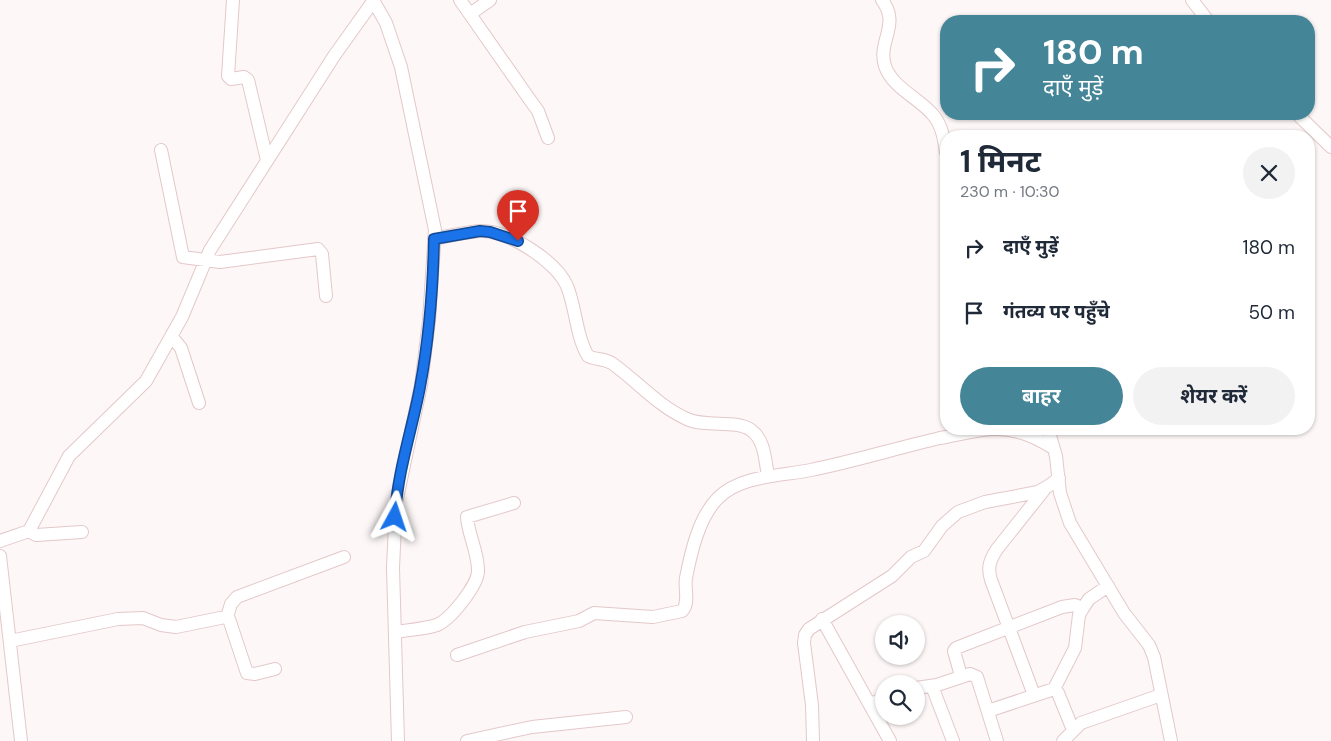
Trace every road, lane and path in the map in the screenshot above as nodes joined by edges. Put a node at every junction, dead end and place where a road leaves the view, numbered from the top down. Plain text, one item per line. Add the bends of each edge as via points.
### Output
1 (233, 0) edge
2 (374, 0) edge
3 (460, 0) edge
4 (490, 0) edge
5 (882, 0) edge
6 (1192, 0) edge
7 (470, 14) junction
8 (1203, 15) edge
9 (1303, 120) edge
10 (941, 130) edge
11 (1313, 130) edge
12 (1315, 131) edge
13 (548, 138) dead end
14 (1331, 147) edge
15 (160, 150) dead end
16 (267, 160) junction
17 (434, 239) junction
18 (206, 259) junction
19 (326, 296) dead end
20 (172, 336) junction
21 (198, 403) dead end
22 (963, 435) edge
23 (1027, 435) edge
24 (1050, 435) edge
25 (1053, 448) junction
26 (768, 476) junction
27 (1059, 478) junction
28 (1044, 490) junction
29 (514, 503) dead end
30 (29, 531) junction
31 (82, 532) dead end
32 (0, 541) edge
33 (0, 556) edge
34 (344, 557) dead end
35 (1108, 586) junction
36 (1082, 608) junction
37 (227, 617) junction
38 (822, 619) junction
39 (1009, 629) junction
40 (395, 632) junction
41 (10, 641) junction
42 (457, 655) dead end
43 (275, 669) dead end
44 (961, 676) junction
45 (932, 686) junction
46 (925, 687) edge
47 (1054, 689) junction
48 (1034, 695) junction
49 (1161, 695) junction
50 (875, 702) edge
51 (871, 704) junction
52 (988, 711) junction
53 (626, 717) dead end
54 (1073, 730) junction
55 (503, 737) edge
56 (21, 741) edge
57 (398, 741) edge
58 (467, 741) edge
59 (813, 741) edge
60 (890, 741) edge
61 (953, 741) edge
62 (997, 741) edge
63 (1064, 741) edge
64 (1171, 741) edge

1 - 16 street via 228,76 248,80
2 - 16 street
2 - 17 street via 401,66 435,230
3 - 7 street
4 - 7 street
5 - 10 street via 890,12 885,66 895,81 928,108
6 - 8 street
7 - 13 street via 538,112
9 - 11 street
12 - 14 street
15 - 18 street via 182,255
16 - 18 street
17 - 26 street via 490,232 518,241 541,257 555,268 567,287 588,356 612,363 656,400 685,418 750,430 762,444
17 - 40 street via 421,385 396,503
18 - 19 street via 220,262 318,249 322,254
18 - 20 street
20 - 21 street via 181,348
20 - 30 street via 146,381 69,456
22 - 26 street via 810,470
23 - 25 street
24 - 25 street
25 - 27 street
26 - 42 street via 732,488 711,507 696,538 686,578 686,605 682,611 653,617 594,613 579,621 525,632
27 - 28 street
27 - 35 street via 1060,493 1070,523
28 - 38 street via 985,502 958,512 942,526 927,549 910,557 892,576
28 - 39 street via 997,549 989,566
29 - 40 street via 467,516 478,577 450,616 437,625
30 - 31 street via 36,535
30 - 32 street
33 - 41 street
34 - 37 street via 237,597
35 - 36 street
35 - 49 street via 1130,623 1149,645
36 - 39 street via 1075,605 1062,607
36 - 47 street via 1075,648
37 - 41 street via 176,626 143,618 118,619
37 - 43 street via 247,673
38 - 51 street
38 - 59 street via 809,629 804,643
39 - 44 street via 956,648
39 - 48 street
40 - 57 street
41 - 56 street
44 - 45 street
44 - 52 street via 970,674 977,677
45 - 46 street
45 - 61 street
47 - 48 street
47 - 54 street
48 - 52 street
49 - 54 street via 1082,723
49 - 64 street
50 - 51 street
51 - 60 street
52 - 62 street
53 - 55 street via 532,727
54 - 63 street
55 - 58 street

